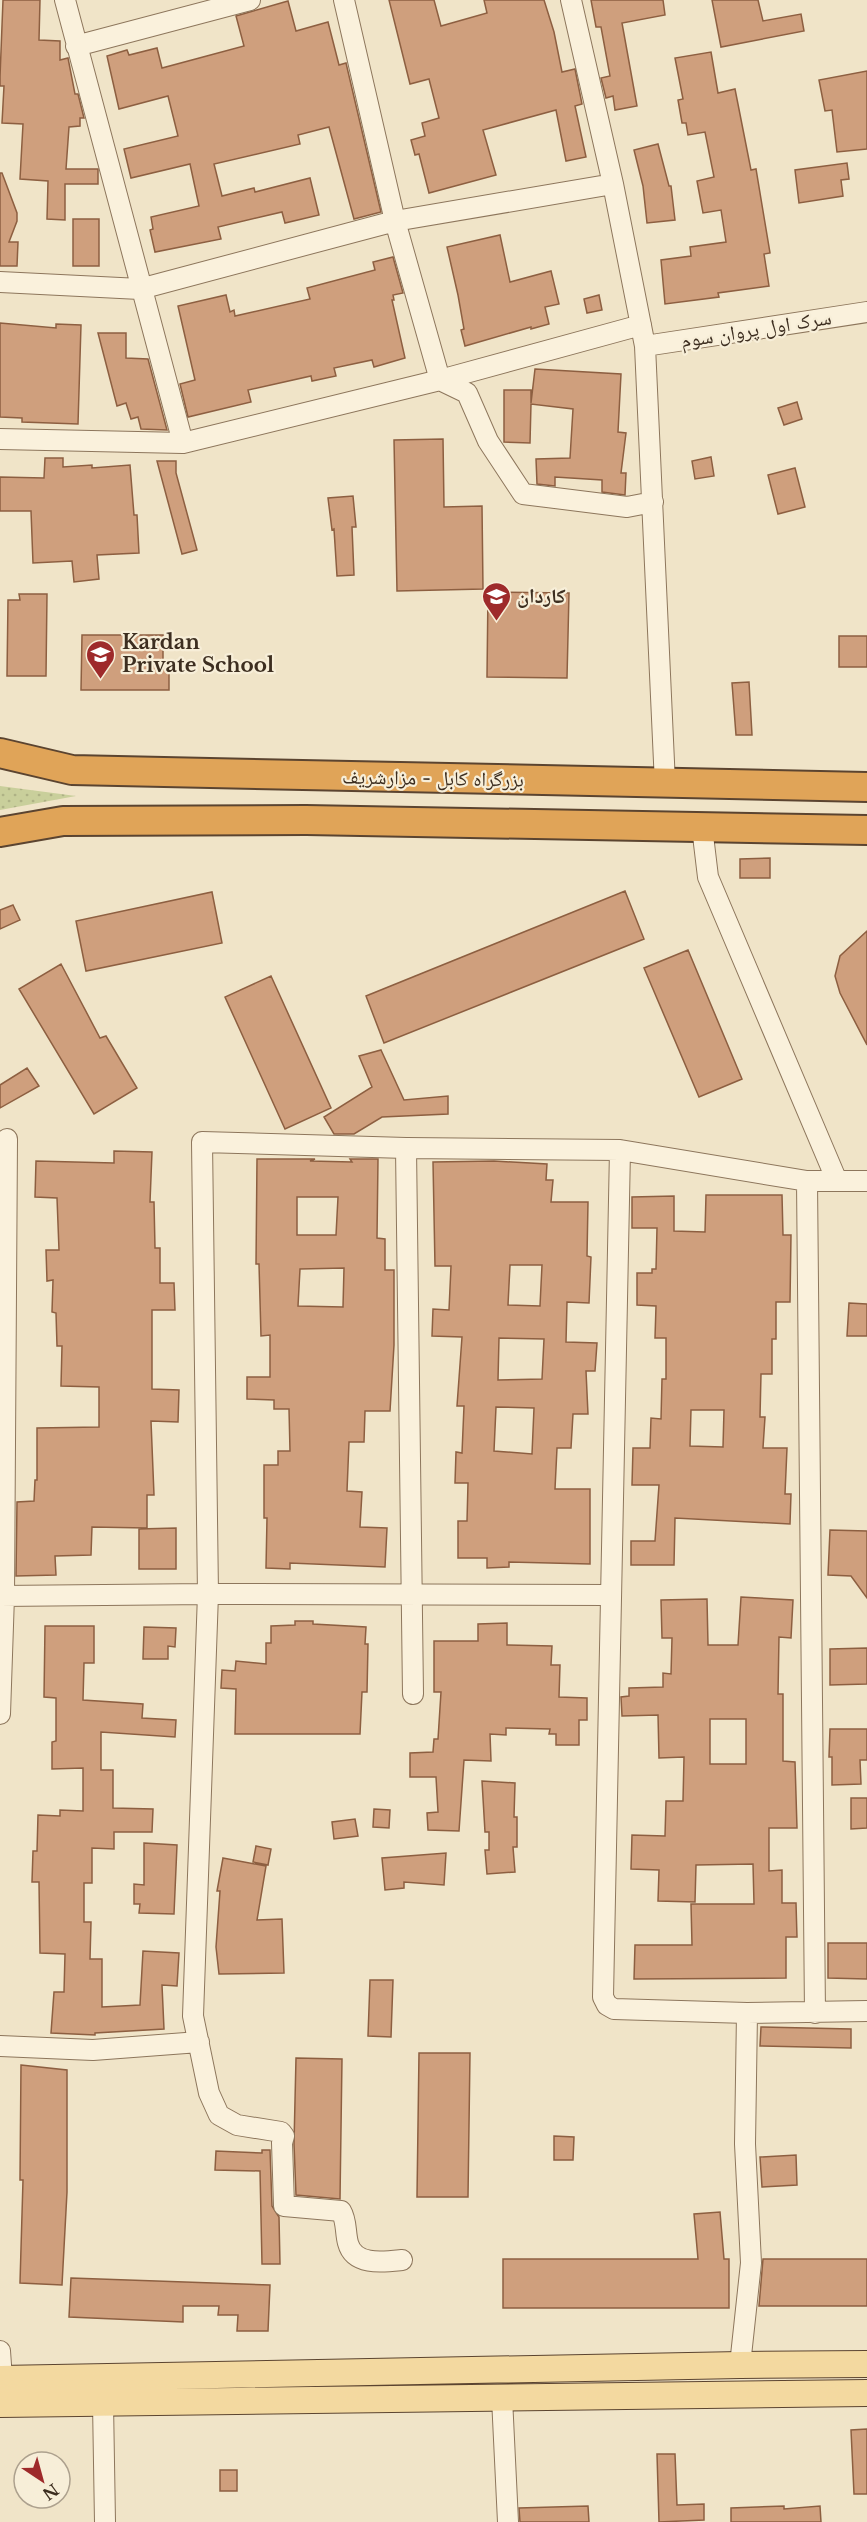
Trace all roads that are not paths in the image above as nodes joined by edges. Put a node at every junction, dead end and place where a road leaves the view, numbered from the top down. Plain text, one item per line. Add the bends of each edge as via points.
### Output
1 (65, 0) edge
2 (250, 0) edge
3 (344, 0) edge
4 (571, 0) edge
5 (76, 46) junction
6 (613, 184) junction
7 (395, 221) junction
8 (0, 282) edge
9 (141, 290) junction
10 (867, 312) edge
11 (641, 325) junction
12 (645, 346) junction
13 (440, 380) junction
14 (0, 439) edge
15 (183, 443) junction
16 (653, 502) junction
17 (0, 753) edge
18 (665, 784) junction
19 (867, 786) edge
20 (702, 827) junction
21 (867, 830) edge
22 (0, 831) edge
23 (7, 1139) dead end
24 (406, 1148) junction
25 (620, 1150) junction
26 (807, 1181) junction
27 (837, 1181) junction
28 (867, 1181) edge
29 (208, 1594) junction
30 (413, 1594) junction
31 (610, 1595) junction
32 (2, 1596) edge
33 (413, 1694) dead end
34 (0, 1714) edge
35 (867, 2011) edge
36 (747, 2013) junction
37 (815, 2013) junction
38 (199, 2042) junction
39 (0, 2046) edge
40 (402, 2260) dead end
41 (0, 2350) edge
42 (822, 2364) junction
43 (867, 2364) edge
44 (740, 2365) junction
45 (1, 2379) edge
46 (823, 2393) junction
47 (867, 2393) edge
48 (502, 2398) junction
49 (103, 2403) junction
50 (0, 2404) edge
51 (105, 2522) edge
52 (508, 2522) edge

1 - 5 street
2 - 5 street
3 - 7 street
4 - 6 street
5 - 9 street
6 - 7 street
6 - 11 street
7 - 9 street
7 - 13 street
8 - 9 street
9 - 15 street
10 - 12 street, سرک اول پروان سوم
11 - 12 street
11 - 13 street
12 - 16 street
13 - 15 street
13 - 16 street via 467,393 488,441 523,494 627,507
14 - 15 street
16 - 18 street
17 - 18 highway, بزرگراه کابل - مزارشریف via 72,770
18 - 19 highway, بزرگراه کابل - مزارشریف
20 - 21 highway
20 - 22 highway via 306,820 63,821
20 - 27 street via 708,877
23 - 32 street
24 - 25 street
24 - 29 street via 202,1142
24 - 30 street
25 - 26 street
25 - 31 street
26 - 27 street
26 - 37 street
27 - 28 street
29 - 30 street
29 - 32 street
29 - 38 street via 192,2016
30 - 31 street
30 - 33 street
31 - 36 street via 603,1997 614,2009
32 - 34 street
35 - 37 street
36 - 37 street
36 - 44 street via 745,2144 751,2263
38 - 39 street via 93,2050
38 - 40 street via 209,2093 219,2115 237,2125 281,2132 284,2136 284,2206 341,2211 353,2254 363,2260
41 - 45 street
42 - 43 main road
42 - 44 main road
42 - 46 main road
44 - 45 main road
46 - 47 main road
46 - 48 main road
48 - 49 main road
48 - 52 street
49 - 50 main road
49 - 51 street

